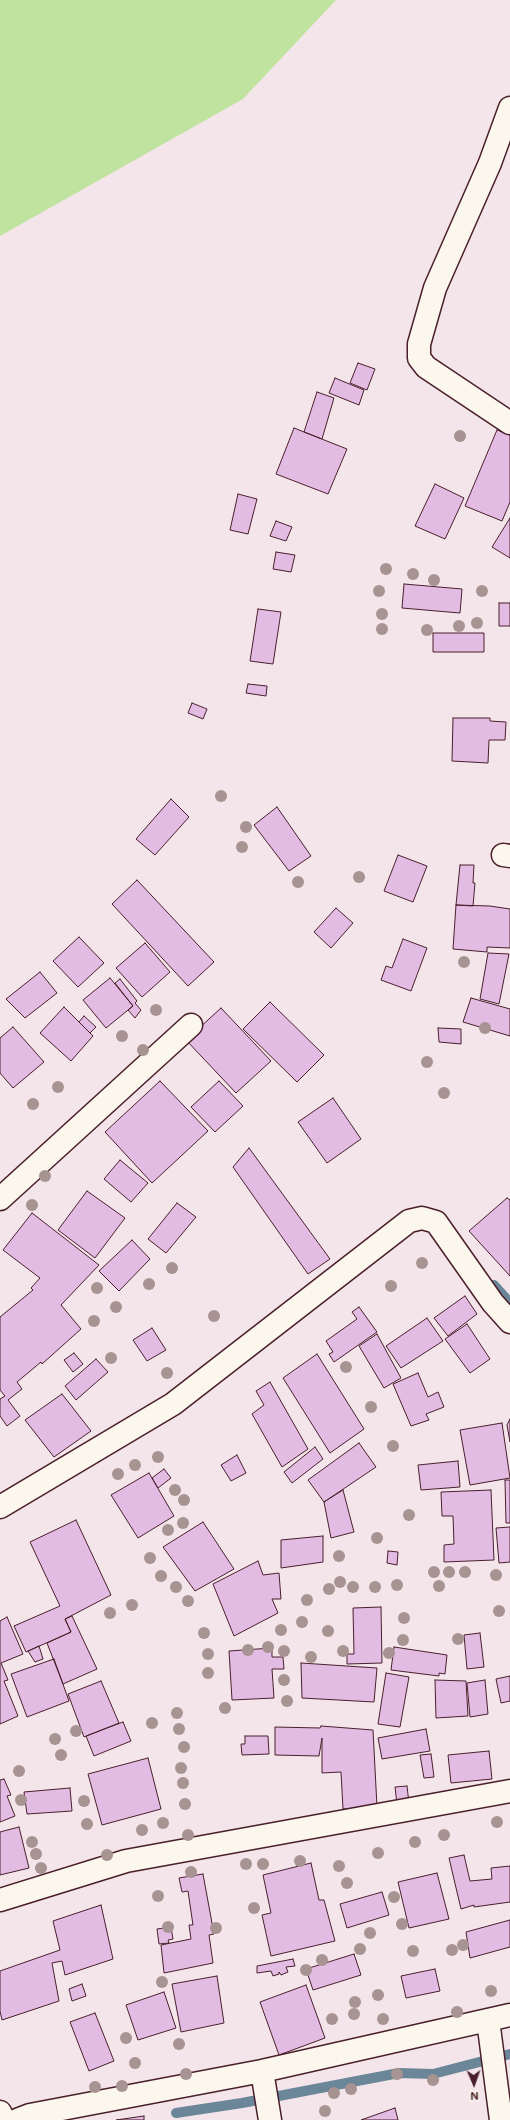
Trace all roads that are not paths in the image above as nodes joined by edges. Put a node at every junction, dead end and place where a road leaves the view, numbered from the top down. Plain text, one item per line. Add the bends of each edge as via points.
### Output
1 (510, 108) edge
2 (510, 423) edge
3 (191, 1025) dead end
4 (0, 1199) edge
5 (510, 1322) edge
6 (0, 1507) edge
7 (510, 1791) edge
8 (0, 1900) edge
9 (510, 2015) edge
10 (488, 2020) junction
11 (262, 2071) junction
12 (0, 2112) edge
13 (4, 2120) edge
14 (17, 2120) edge
15 (270, 2120) edge
16 (501, 2120) edge

1 - 2 street via 490,163 435,288 419,344 419,358 426,367
3 - 4 street
5 - 6 street via 493,1303 436,1222 422,1218 409,1221 173,1404
7 - 8 street via 126,1861
9 - 10 street
10 - 11 street
10 - 16 street
11 - 14 street via 30,2115
11 - 15 street
12 - 13 street

